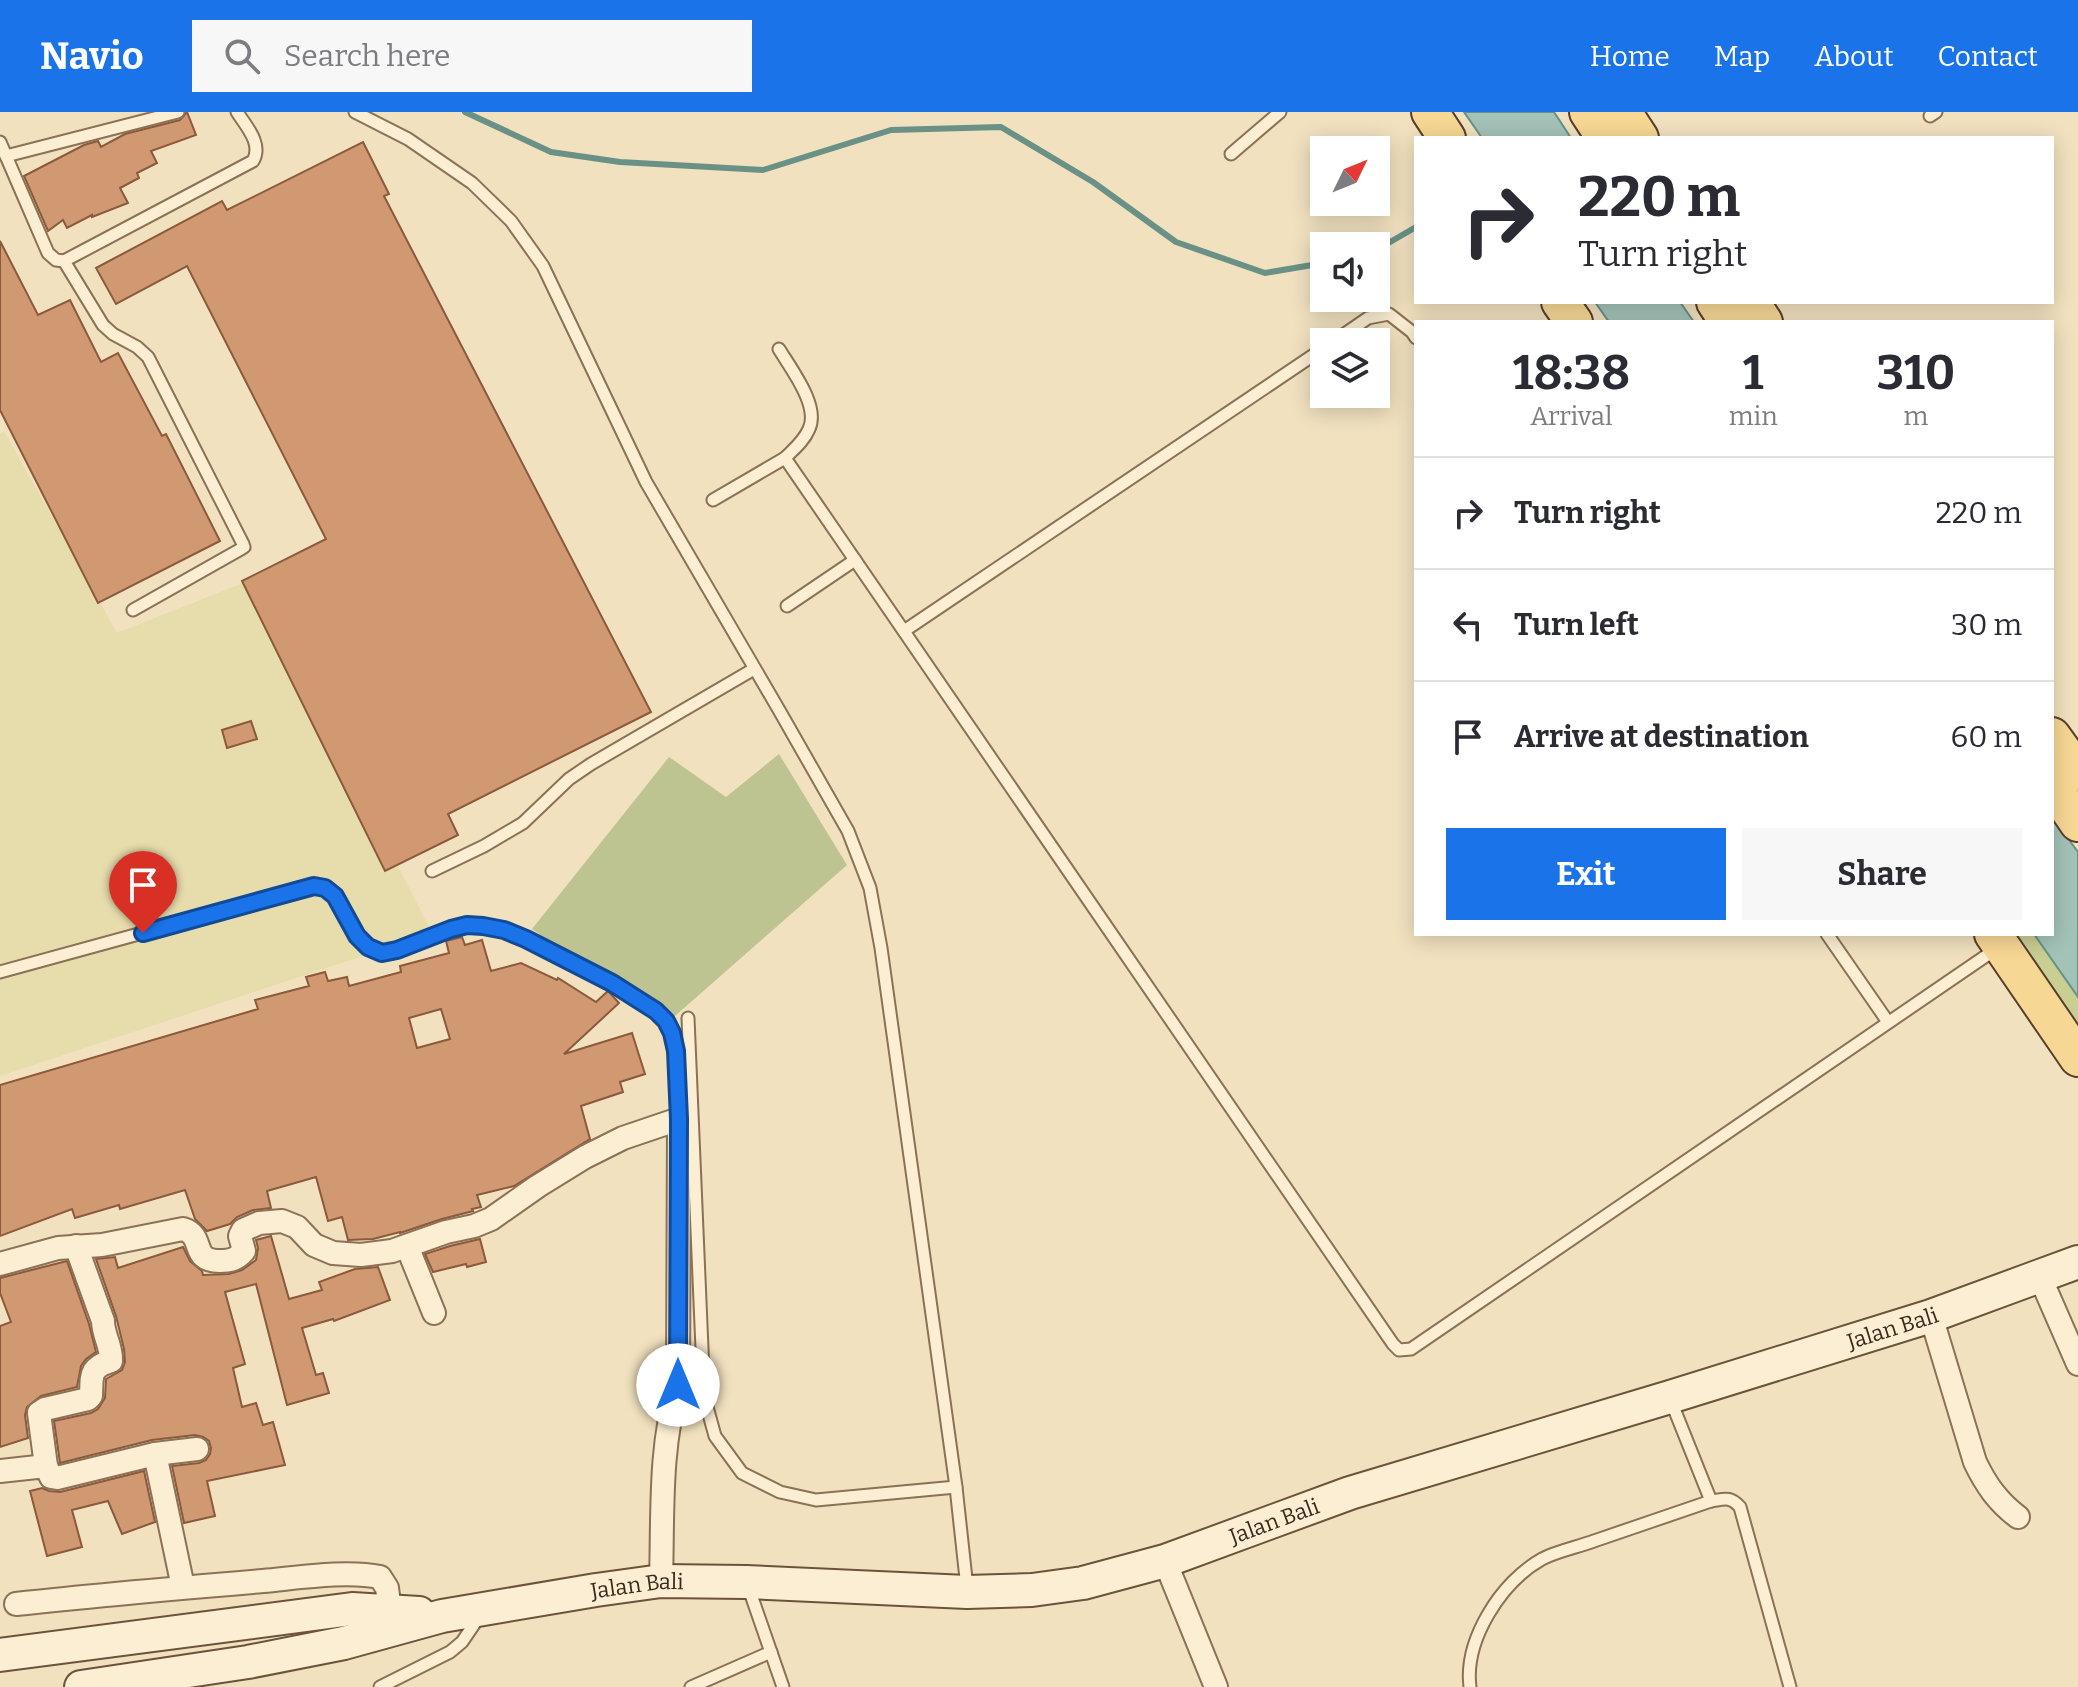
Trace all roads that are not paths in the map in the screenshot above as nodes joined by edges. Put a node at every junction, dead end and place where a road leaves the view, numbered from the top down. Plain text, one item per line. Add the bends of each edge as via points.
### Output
1 (178, 112) edge
2 (237, 112) edge
3 (355, 112) edge
4 (1280, 112) edge
5 (1430, 112) edge
6 (1588, 112) edge
7 (1623, 112) edge
8 (1446, 136) edge
9 (1604, 136) edge
10 (1639, 136) edge
11 (0, 142) edge
12 (1231, 154) dead end
13 (6, 156) junction
14 (64, 261) junction
15 (1353, 328) edge
16 (1414, 335) edge
17 (779, 349) dead end
18 (1310, 357) edge
19 (785, 458) junction
20 (713, 500) dead end
21 (855, 560) junction
22 (787, 606) dead end
23 (133, 610) dead end
24 (904, 631) junction
25 (754, 669) junction
26 (2054, 739) edge
27 (2078, 772) edge
28 (2054, 788) edge
29 (2078, 823) edge
30 (432, 871) dead end
31 (1828, 936) edge
32 (1997, 940) edge
33 (0, 972) edge
34 (688, 1018) dead end
35 (1888, 1022) junction
36 (2078, 1058) edge
37 (679, 1119) junction
38 (76, 1246) junction
39 (407, 1246) junction
40 (2078, 1262) edge
41 (0, 1264) edge
42 (2040, 1277) junction
43 (434, 1313) dead end
44 (1931, 1316) junction
45 (2078, 1364) edge
46 (1670, 1397) junction
47 (197, 1449) dead end
48 (155, 1454) junction
49 (46, 1466) junction
50 (0, 1471) edge
51 (956, 1487) junction
52 (1711, 1501) junction
53 (2018, 1517) dead end
54 (1165, 1561) junction
55 (661, 1581) junction
56 (746, 1582) junction
57 (183, 1587) junction
58 (967, 1592) junction
59 (16, 1604) dead end
60 (483, 1609) junction
61 (390, 1611) junction
62 (442, 1616) junction
63 (771, 1652) junction
64 (10, 1654) edge
65 (81, 1687) edge
66 (380, 1687) edge
67 (691, 1687) edge
68 (783, 1687) edge
69 (1216, 1687) edge
70 (1470, 1687) edge
71 (1790, 1687) edge

1 - 13 lane
2 - 14 lane via 256,143 253,161
3 - 25 lane via 447,165 511,221 543,266 646,482
4 - 12 lane
5 - 8 main road
6 - 9 main road
7 - 10 main road
11 - 13 lane
13 - 14 lane via 48,253
14 - 23 lane via 103,325 148,357 244,547
15 - 16 lane via 1389,314
17 - 19 lane via 813,414 811,427
18 - 24 lane
19 - 20 lane
19 - 21 lane
21 - 22 lane
21 - 24 lane
24 - 35 lane via 1399,1350 1411,1349
25 - 30 lane via 591,764 523,823
25 - 51 lane via 848,831 870,888
26 - 27 main road
28 - 29 main road
31 - 35 lane
32 - 35 lane
32 - 36 main road
33 - 37 lane via 314,886 325,888 357,936 382,953 467,925 504,930 656,1011 672,1033 676,1051
34 - 51 lane via 704,1396 715,1436 742,1473 780,1492 816,1500
37 - 39 street via 585,1157 491,1219
37 - 55 street via 678,1385 665,1448
38 - 39 street via 183,1229 195,1236 202,1257 231,1261 244,1251 243,1230 282,1221 333,1253 361,1255
38 - 41 street
38 - 49 street via 111,1361 93,1372 88,1399 39,1413
39 - 43 street
40 - 42 street, Jalan Bali
42 - 44 street, Jalan Bali
42 - 45 street
44 - 46 street, Jalan Bali
44 - 53 street via 1975,1462 1997,1499
46 - 52 lane
46 - 54 street, Jalan Bali via 1350,1493
47 - 48 street
48 - 49 street via 57,1478
48 - 57 street
49 - 50 street
51 - 58 lane
52 - 70 lane via 1542,1559 1498,1597 1469,1659
52 - 71 lane via 1734,1500 1740,1507
54 - 58 street, Jalan Bali via 1071,1585
54 - 69 street
55 - 56 street, Jalan Bali
55 - 60 street, Jalan Bali
56 - 58 street, Jalan Bali
56 - 63 lane
57 - 59 street
57 - 61 street via 370,1575 380,1577 387,1588
60 - 62 street, Jalan Bali
60 - 66 lane via 450,1652
61 - 62 street, Jalan Bali
61 - 64 street, Jalan Bali via 352,1609
62 - 65 street, Jalan Bali via 248,1662
63 - 67 lane
63 - 68 lane

